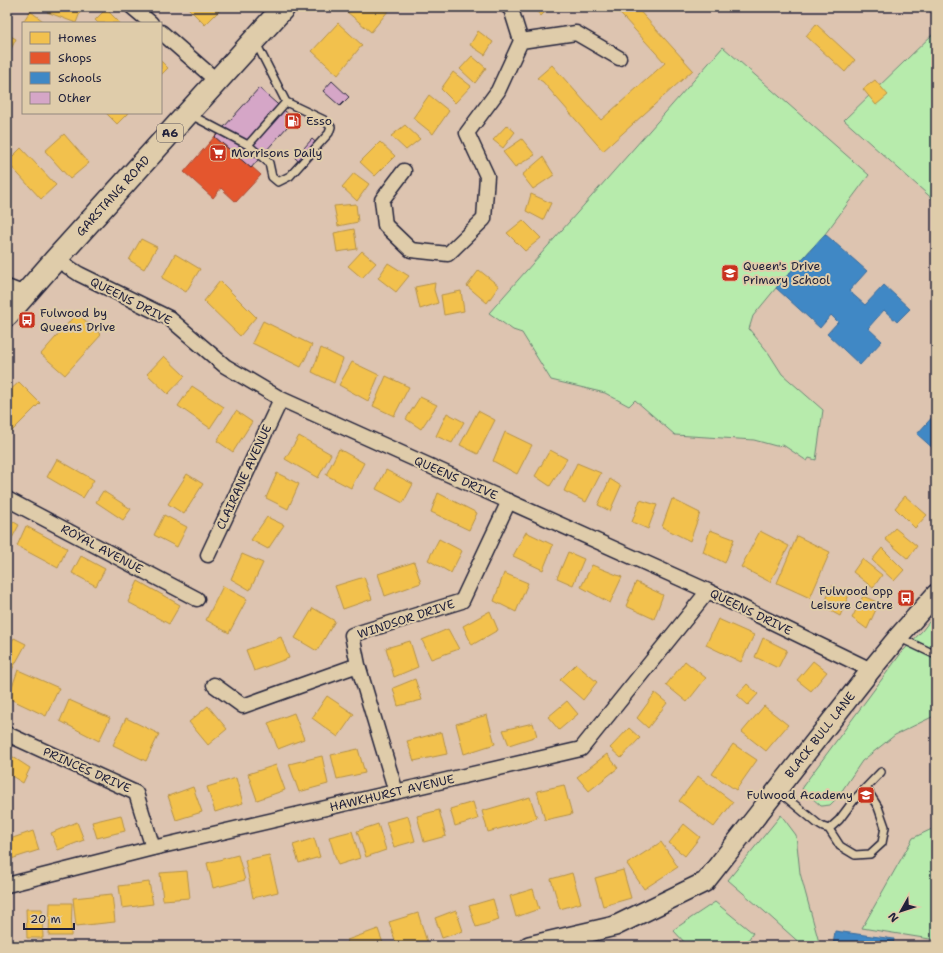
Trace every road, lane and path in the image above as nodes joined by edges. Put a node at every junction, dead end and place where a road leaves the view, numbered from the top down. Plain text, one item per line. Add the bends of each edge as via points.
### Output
1 (132, 7) edge
2 (284, 7) edge
3 (508, 7) edge
4 (150, 22) edge
5 (162, 33) edge
6 (254, 40) junction
7 (521, 42) junction
8 (619, 58) dead end
9 (217, 81) junction
10 (286, 102) junction
11 (187, 113) junction
12 (248, 145) junction
13 (404, 171) dead end
14 (56, 259) junction
15 (16, 291) edge
16 (7, 315) edge
17 (281, 399) junction
18 (7, 499) edge
19 (509, 502) junction
20 (208, 555) dead end
21 (708, 591) junction
22 (936, 594) edge
23 (197, 599) dead end
24 (898, 637) junction
25 (936, 655) edge
26 (358, 665) junction
27 (871, 670) junction
28 (214, 685) dead end
29 (7, 734) edge
30 (881, 772) dead end
31 (866, 788) junction
32 (777, 790) junction
33 (396, 792) junction
34 (829, 829) junction
35 (153, 848) junction
36 (7, 885) edge
37 (529, 946) edge

1 - 4 street
2 - 6 highway, GARSTANG ROAD / A6
3 - 7 street
5 - 9 street
6 - 9 highway, GARSTANG ROAD / A6
6 - 10 lane
7 - 8 street via 576,33
7 - 13 street via 498,91 467,133 487,176 484,219 448,254 411,250 385,225 382,200
9 - 11 highway, GARSTANG ROAD / A6
10 - 12 lane
10 - 12 lane via 324,120 331,127 329,133 290,176 278,182 272,177 269,163
11 - 12 lane
11 - 14 highway, GARSTANG ROAD / A6
14 - 15 highway, GARSTANG ROAD / A6
14 - 17 street, QUEENS DRIVE via 79,274 169,318 225,366
15 - 16 highway, GARSTANG ROAD / A6
17 - 19 street, QUEENS DRIVE
17 - 20 street, CLAIRANE AVENUE
18 - 23 street, ROYAL AVENUE
19 - 21 street, QUEENS DRIVE
19 - 26 street, WINDSOR DRIVE via 462,601 352,635
21 - 27 street, QUEENS DRIVE
21 - 33 street, HAWKHURST AVENUE via 581,748
22 - 24 street, BLACK BULL LANE
24 - 25 lane
24 - 27 street, BLACK BULL LANE
26 - 28 street via 243,706
26 - 33 street, WINDSOR DRIVE
27 - 32 street, BLACK BULL LANE
29 - 35 street, PRINCES DRIVE via 136,793
30 - 31 lane
31 - 34 lane via 840,820
31 - 34 lane via 878,807 885,827 882,843 870,854 855,855 840,846
32 - 34 lane via 818,824
32 - 37 street, BLACK BULL LANE via 705,882 616,926
33 - 35 street, HAWKHURST AVENUE
35 - 36 street, HAWKHURST AVENUE

